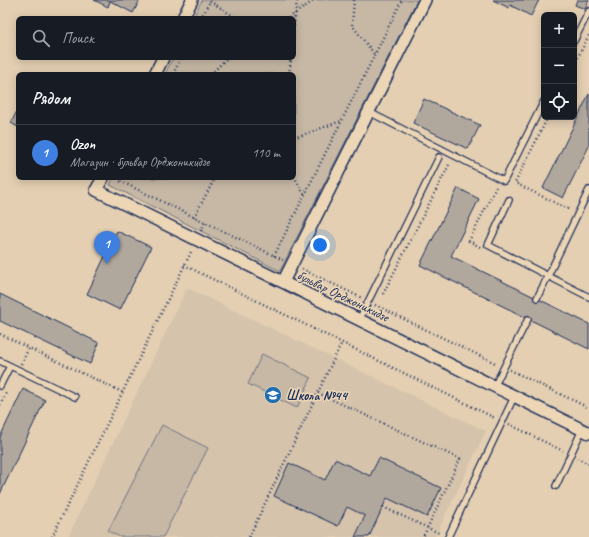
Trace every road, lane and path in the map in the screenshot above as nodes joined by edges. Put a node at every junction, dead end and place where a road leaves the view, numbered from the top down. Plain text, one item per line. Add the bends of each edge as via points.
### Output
1 (192, 0) edge
2 (210, 0) edge
3 (296, 0) edge
4 (314, 0) edge
5 (354, 0) edge
6 (402, 0) edge
7 (425, 0) edge
8 (589, 11) edge
9 (295, 15) joint
10 (184, 16) edge
11 (202, 16) edge
12 (233, 16) edge
13 (577, 35) edge
14 (589, 35) edge
15 (375, 55) junction
16 (577, 59) edge
17 (162, 60) edge
18 (180, 60) edge
19 (226, 60) edge
20 (291, 60) edge
21 (156, 72) edge
22 (174, 72) edge
23 (213, 72) edge
24 (289, 72) edge
25 (541, 107) edge
26 (369, 112) junction
27 (546, 120) edge
28 (342, 121) junction
29 (296, 136) edge
30 (439, 157) dead end
31 (456, 166) dead end
32 (101, 180) edge
33 (121, 180) edge
34 (212, 180) edge
35 (296, 180) edge
36 (496, 186) dead end
37 (589, 190) edge
38 (304, 195) junction
39 (509, 200) dead end
40 (578, 214) junction
41 (194, 217) junction
42 (205, 222) junction
43 (197, 240) junction
44 (483, 248) dead end
45 (274, 256) junction
46 (292, 264) junction
47 (184, 265) junction
48 (548, 276) junction
49 (283, 282) junction
50 (589, 297) edge
51 (537, 298) dead end
52 (381, 299) dead end
53 (368, 301) junction
54 (528, 318) dead end
55 (359, 320) junction
56 (0, 334) edge
57 (342, 342) junction
58 (29, 348) junction
59 (0, 361) edge
60 (10, 366) junction
61 (18, 370) junction
62 (0, 386) edge
63 (494, 387) junction
64 (7, 391) dead end
65 (122, 392) junction
66 (318, 393) junction
67 (514, 396) junction
68 (75, 397) dead end
69 (0, 405) edge
70 (589, 408) edge
71 (502, 421) junction
72 (586, 432) edge
73 (571, 455) junction
74 (589, 464) edge
75 (556, 486) dead end
76 (383, 507) dead end
77 (428, 528) junction
78 (442, 534) dead end
79 (52, 537) edge
80 (249, 537) edge
81 (423, 537) edge
82 (448, 537) edge

1 - 10 street
2 - 11 path
2 - 12 path
3 - 9 path
4 - 9 path
5 - 15 path via 352,26
6 - 15 path
7 - 26 street
8 - 13 lane
14 - 16 path
15 - 28 path
17 - 21 street
18 - 22 path
19 - 23 path
20 - 24 path
25 - 26 lane via 504,181
26 - 46 street
27 - 40 path via 515,183
28 - 29 path
28 - 38 path
30 - 53 lane
31 - 52 path via 450,162
32 - 43 street, бульвар Орджоникидзе via 96,190
33 - 41 path
34 - 41 path
35 - 38 path
36 - 44 path via 469,241
37 - 40 lane
38 - 45 path
39 - 48 lane via 488,245
40 - 48 lane
41 - 42 path
42 - 43 path
42 - 45 path
43 - 47 path
43 - 49 street, бульвар Орджоникидзе
45 - 46 path
46 - 49 street
46 - 53 path
47 - 57 path
47 - 65 path
48 - 50 lane
48 - 51 lane
49 - 55 street, бульвар Орджоникидзе
53 - 55 lane
53 - 70 path
54 - 63 lane
55 - 63 street, бульвар Орджоникидзе
56 - 58 path
57 - 66 path
57 - 71 path
58 - 61 path
58 - 65 path
59 - 60 lane
60 - 61 lane
60 - 62 lane
61 - 68 lane
63 - 67 street, бульвар Орджоникидзе
64 - 69 path
65 - 79 path
66 - 77 path via 460,459
66 - 80 path
67 - 71 lane
67 - 72 street, бульвар Орджоникидзе
71 - 73 path
71 - 82 lane
72 - 73 lane
73 - 74 path
73 - 75 lane
76 - 77 path
77 - 78 path
77 - 81 path

